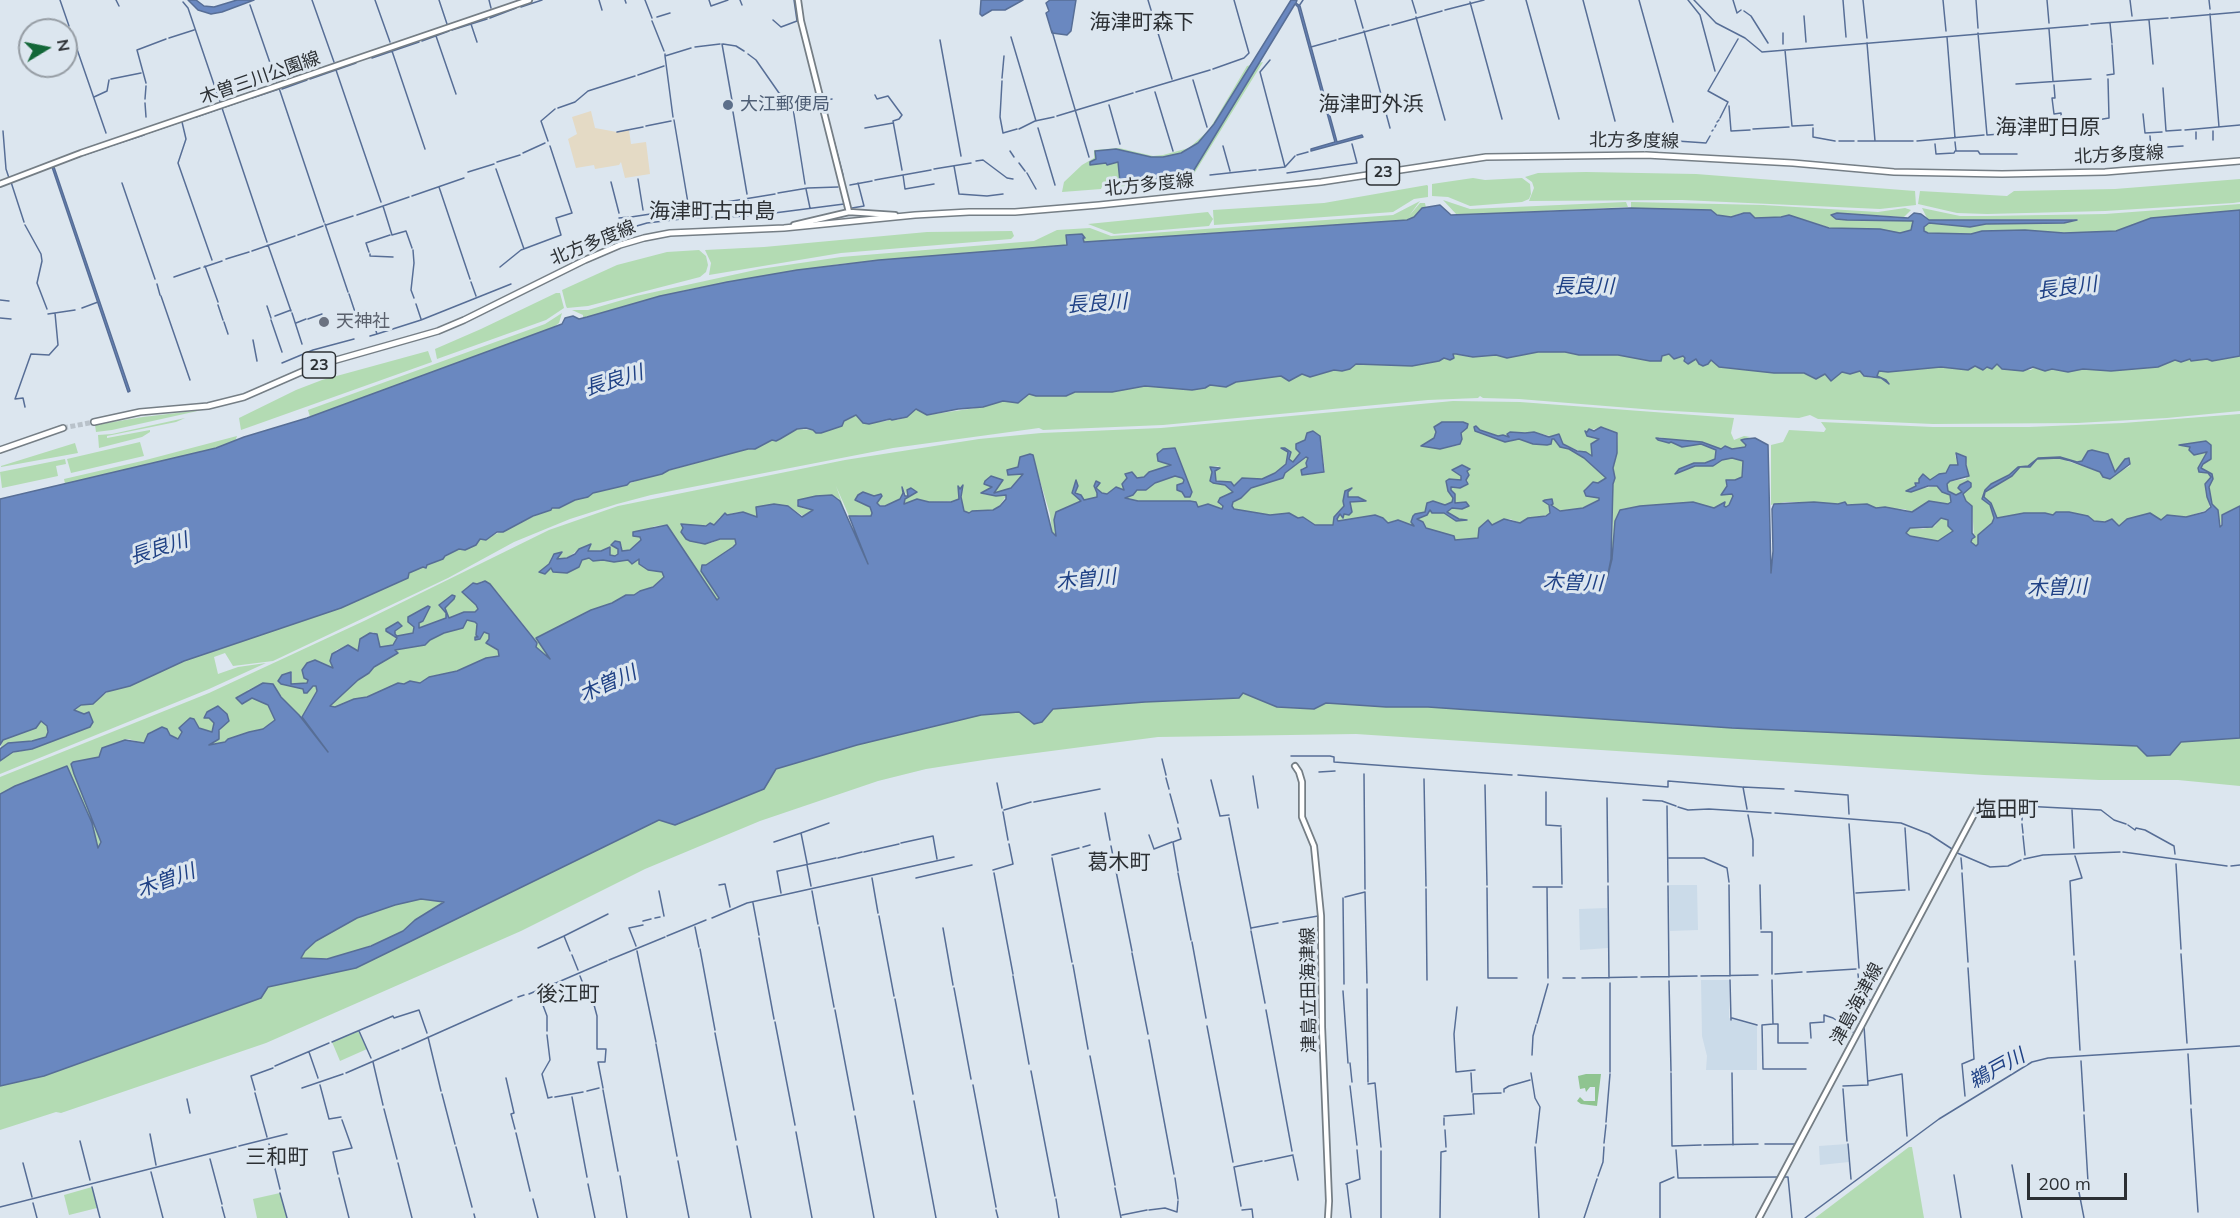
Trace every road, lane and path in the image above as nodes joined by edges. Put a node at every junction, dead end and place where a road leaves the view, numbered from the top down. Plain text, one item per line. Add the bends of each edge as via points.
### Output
1 (529, 0) edge
2 (798, 0) edge
3 (2240, 161) edge
4 (0, 184) edge
5 (849, 212) junction
6 (915, 215) junction
7 (784, 228) junction
8 (94, 422) tunnel mouth
9 (63, 428) tunnel mouth
10 (0, 450) edge
11 (1295, 766) dead end
12 (1980, 803) dead end
13 (1328, 1218) edge
14 (1759, 1218) edge

1 - 4 main road, 木曽三川公園線
2 - 5 main road
3 - 6 main road, 北方多度線 / 23 via 2105,172 2002,174 1894,172 1657,156 1486,157 1321,182 1172,198 1024,212
5 - 6 main road
5 - 7 main road
6 - 7 main road, 北方多度線 / 23
7 - 8 main road, 北方多度線 / 23 via 644,238 585,260 464,320 417,338 315,366 244,397
9 - 10 main road
11 - 13 main road, 津島立田海津線 via 1302,782 1302,817 1314,846 1321,916
12 - 14 main road, 津島海津線

